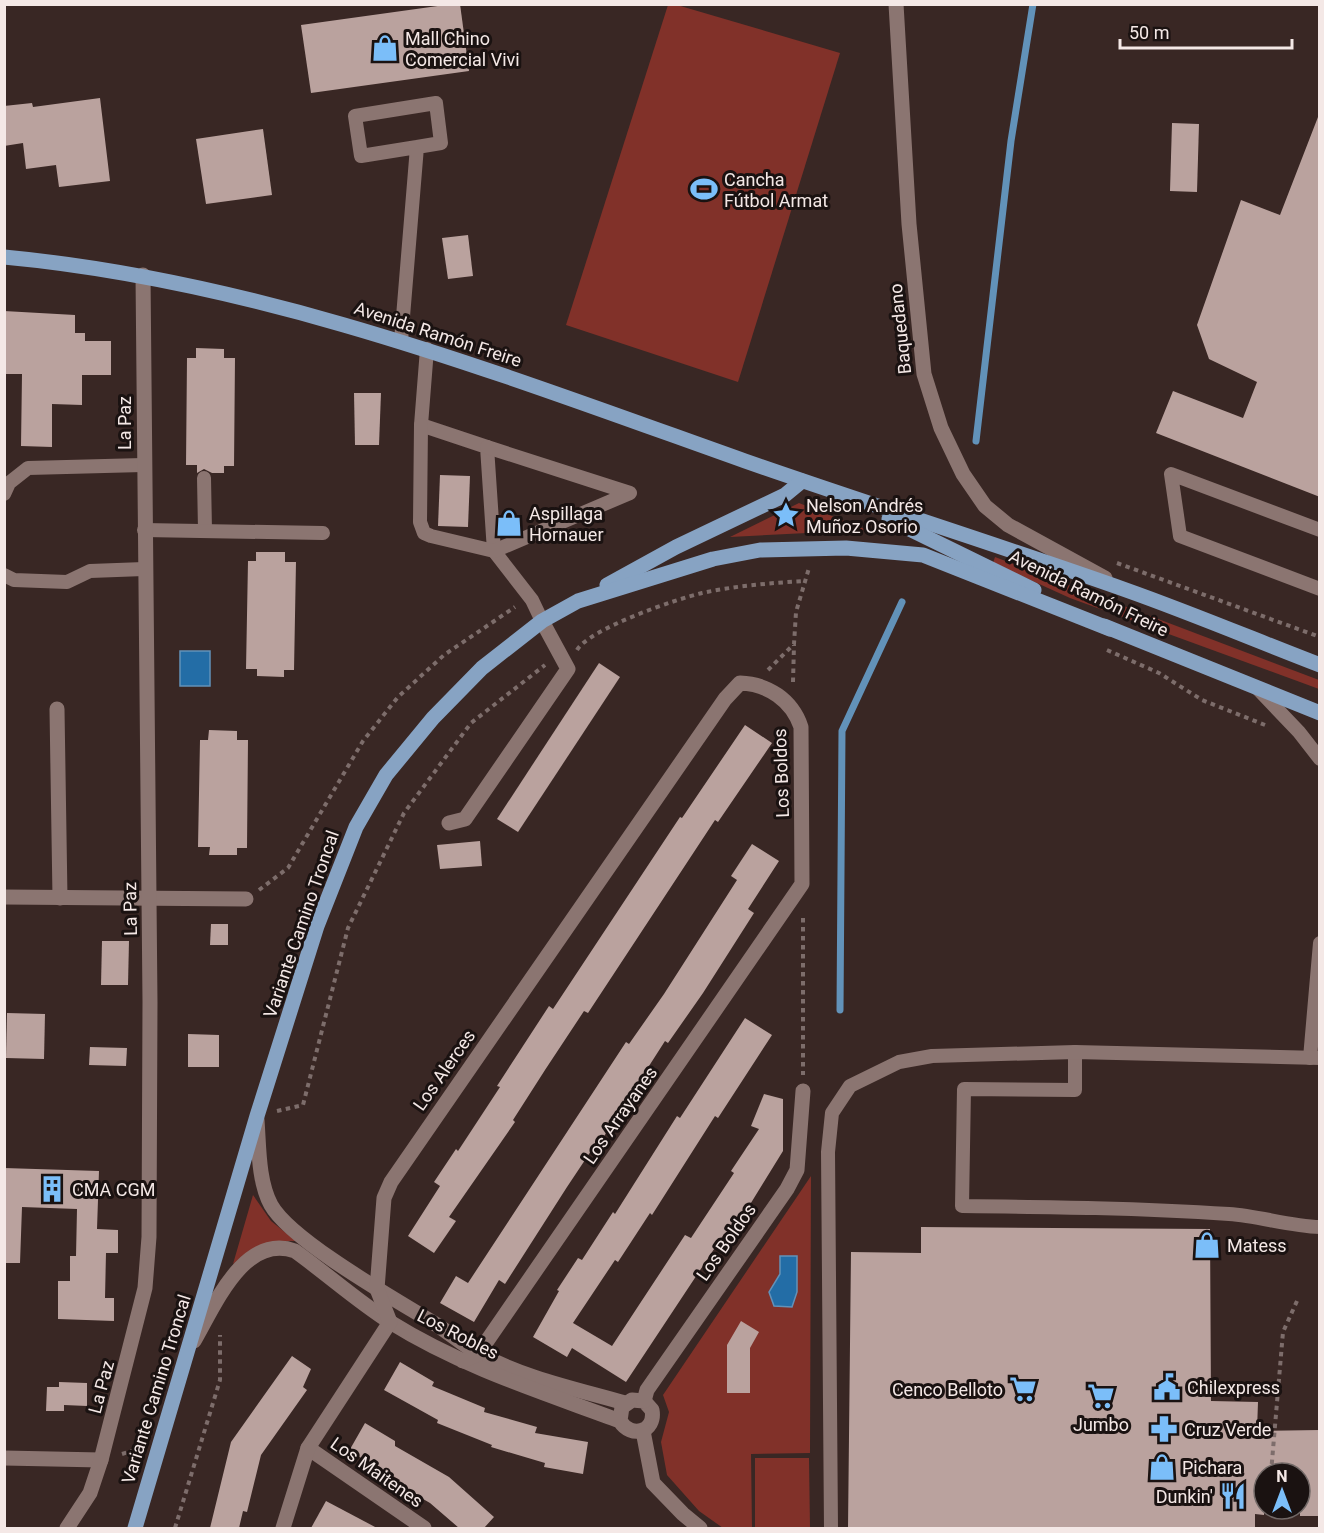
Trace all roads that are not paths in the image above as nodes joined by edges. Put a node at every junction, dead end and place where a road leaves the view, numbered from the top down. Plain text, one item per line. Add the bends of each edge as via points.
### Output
1 (896, 4) edge
2 (417, 147) junction
3 (4, 257) edge
4 (143, 275) junction
5 (401, 341) junction
6 (427, 349) junction
7 (421, 425) junction
8 (487, 447) junction
9 (143, 465) junction
10 (204, 478) dead end
11 (802, 481) junction
12 (4, 494) edge
13 (846, 496) junction
14 (144, 530) junction
15 (205, 530) junction
16 (1320, 530) edge
17 (323, 533) dead end
18 (495, 550) junction
19 (144, 569) junction
20 (4, 575) edge
21 (1320, 589) edge
22 (1127, 590) junction
23 (578, 601) junction
24 (542, 621) junction
25 (1110, 629) junction
26 (1320, 665) edge
27 (754, 684) joint
28 (1258, 689) junction
29 (57, 709) dead end
30 (1320, 713) edge
31 (1320, 759) edge
32 (449, 823) dead end
33 (802, 884) joint
34 (4, 897) edge
35 (149, 897) junction
36 (60, 898) junction
37 (246, 899) road end
38 (1320, 943) edge
39 (1076, 1052) junction
40 (1315, 1058) edge
41 (803, 1091) road end
42 (257, 1116) junction
43 (1320, 1227) edge
44 (306, 1239) junction
45 (295, 1251) junction
46 (377, 1289) junction
47 (390, 1322) junction
48 (189, 1348) junction
49 (478, 1354) junction
50 (464, 1361) junction
51 (644, 1401) junction
52 (625, 1403) junction
53 (620, 1421) junction
54 (643, 1431) junction
55 (308, 1448) junction
56 (4, 1458) edge
57 (101, 1460) junction
58 (67, 1528) edge
59 (135, 1528) edge
60 (284, 1528) edge
61 (423, 1528) edge
62 (700, 1528) edge
63 (831, 1528) edge

1 - 22 street, Baquedano via 909,224 924,374 941,428 963,474 985,506 1008,525
2 - 2 lane via 441,143 436,103 355,116 361,156
2 - 5 lane
3 - 4 main road, Avenida Ramón Freire
4 - 5 main road, Avenida Ramón Freire via 308,313
4 - 9 street, La Paz
5 - 6 main road, Avenida Ramón Freire
6 - 7 lane
6 - 11 main road, Avenida Ramón Freire
7 - 8 lane
7 - 18 lane via 420,522 424,533
8 - 18 lane
8 - 18 lane via 630,493
9 - 12 lane via 28,468 9,483
9 - 14 street, La Paz
10 - 15 lane
11 - 13 main road, Avenida Ramón Freire
11 - 23 main road via 785,495 676,547
13 - 22 main road, Avenida Ramón Freire
13 - 25 main road, Avenida Ramón Freire
14 - 15 lane
14 - 19 street, La Paz
15 - 17 lane
16 - 21 lane via 1171,474 1180,536
18 - 24 lane via 532,600
19 - 20 lane via 90,571 67,582 14,580
19 - 35 street, La Paz
22 - 26 main road, Avenida Ramón Freire
23 - 24 main road, Variante Camino Troncal
23 - 25 main road, Variante Camino Troncal via 713,559 760,550 816,548 923,555
24 - 32 street via 567,669 465,819
24 - 42 main road, Variante Camino Troncal via 482,668 433,718 386,775 356,827 317,926
25 - 28 main road, Avenida Ramón Freire
27 - 33 street, Los Boldos via 778,694 792,707 801,727
27 - 46 street, Los Alerces via 740,683 724,699 405,1159 384,1198
28 - 30 main road, Avenida Ramón Freire
28 - 31 lane
29 - 36 street
33 - 49 street, Los Arrayanes
34 - 36 street
35 - 36 street
35 - 37 street
35 - 57 street, La Paz via 151,1185 146,1288
38 - 40 lane
39 - 40 lane
39 - 43 lane via 1074,1090 964,1089 962,1206 1245,1215
39 - 63 lane via 932,1056 899,1062 850,1086 831,1113
41 - 51 street, Los Boldos via 797,1170 647,1390
42 - 44 street, Los Robles via 259,1158 271,1203 281,1218
42 - 48 main road, Variante Camino Troncal
44 - 45 street
44 - 46 street, Los Robles
45 - 47 street, Los Robles
45 - 48 street via 276,1247 255,1254 237,1272
46 - 47 street, Los Alerces
46 - 49 street, Los Robles
47 - 50 street, Los Robles
47 - 55 street
48 - 59 main road, Variante Camino Troncal
49 - 50 street, Los Arrayanes
49 - 52 street, Los Robles via 543,1379
50 - 53 street, Los Robles via 534,1392
51 - 52 street, Los Robles
51 - 54 street via 653,1416
52 - 53 street
53 - 54 street, Los Robles via 629,1431
54 - 62 street via 653,1483
55 - 60 street
55 - 61 street, Los Maitenes
56 - 57 street
57 - 58 street, La Paz via 90,1493

